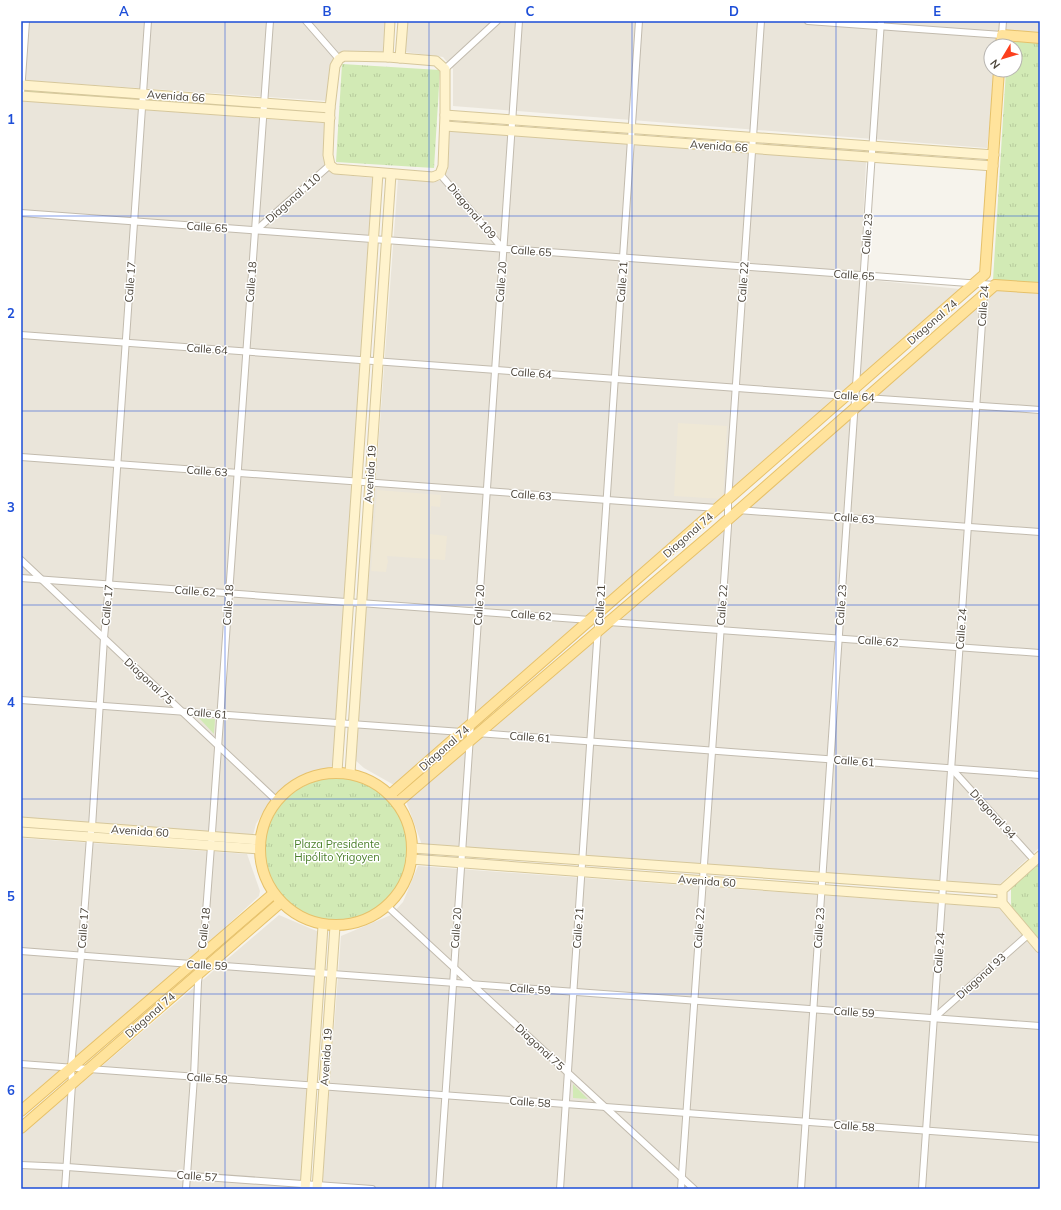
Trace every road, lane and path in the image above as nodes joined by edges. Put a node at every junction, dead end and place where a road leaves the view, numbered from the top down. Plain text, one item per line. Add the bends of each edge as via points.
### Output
1 (26, 21) edge
2 (148, 21) edge
3 (270, 21) edge
4 (306, 21) edge
5 (390, 21) edge
6 (403, 21) edge
7 (497, 21) edge
8 (519, 21) edge
9 (640, 21) edge
10 (760, 21) edge
11 (808, 21) edge
12 (1003, 21) edge
13 (881, 24) edge
14 (1002, 35) junction
15 (1002, 38) edge
16 (1040, 38) edge
17 (388, 57) junction
18 (400, 58) junction
19 (339, 59) junction
20 (445, 69) junction
21 (999, 78) edge
22 (21, 85) edge
23 (21, 94) edge
24 (143, 94) junction
25 (264, 103) junction
26 (142, 105) junction
27 (330, 108) junction
28 (264, 114) junction
29 (445, 115) junction
30 (330, 118) junction
31 (512, 120) junction
32 (444, 126) junction
33 (632, 128) junction
34 (511, 131) junction
35 (752, 137) junction
36 (631, 140) junction
37 (873, 146) junction
38 (752, 148) junction
39 (994, 155) junction
40 (872, 157) junction
41 (330, 165) junction
42 (993, 166) junction
43 (378, 173) junction
44 (391, 174) junction
45 (440, 174) junction
46 (21, 214) edge
47 (134, 222) junction
48 (255, 231) junction
49 (374, 239) junction
50 (386, 240) junction
51 (503, 249) junction
52 (623, 258) junction
53 (744, 266) junction
54 (864, 275) junction
55 (985, 284) junction
56 (1040, 288) edge
57 (21, 336) edge
58 (126, 343) junction
59 (246, 352) junction
60 (365, 361) junction
61 (378, 362) junction
62 (495, 370) junction
63 (615, 379) junction
64 (735, 388) junction
65 (856, 397) junction
66 (976, 406) junction
67 (1040, 410) edge
68 (21, 457) edge
69 (117, 464) junction
70 (238, 473) junction
71 (357, 482) junction
72 (370, 483) junction
73 (486, 492) junction
74 (606, 500) junction
75 (728, 509) junction
76 (847, 518) junction
77 (968, 527) junction
78 (1040, 532) edge
79 (21, 560) edge
80 (21, 578) edge
81 (42, 580) junction
82 (109, 584) junction
83 (229, 593) junction
84 (349, 602) junction
85 (362, 603) junction
86 (478, 611) junction
87 (599, 621) junction
88 (721, 629) junction
89 (104, 638) junction
90 (839, 638) junction
91 (960, 647) junction
92 (1040, 653) edge
93 (21, 700) edge
94 (101, 706) junction
95 (182, 711) junction
96 (221, 715) junction
97 (340, 723) junction
98 (353, 724) junction
99 (470, 733) junction
100 (590, 742) junction
101 (219, 746) junction
102 (712, 751) junction
103 (830, 759) junction
104 (951, 768) junction
105 (337, 772) junction
106 (350, 773) junction
107 (1040, 774) edge
108 (393, 799) junction
109 (277, 801) junction
110 (21, 822) edge
111 (21, 832) edge
112 (91, 832) junction
113 (212, 836) junction
114 (258, 844) junction
115 (211, 846) junction
116 (412, 848) junction
117 (462, 851) junction
118 (1038, 858) edge
119 (411, 859) junction
120 (582, 860) junction
121 (461, 863) junction
122 (703, 869) junction
123 (582, 872) junction
124 (822, 878) junction
125 (703, 881) junction
126 (943, 887) junction
127 (821, 889) junction
128 (1002, 890) junction
129 (273, 894) junction
130 (942, 898) junction
131 (280, 902) junction
132 (1002, 903) junction
133 (387, 906) junction
134 (323, 926) junction
135 (335, 926) junction
136 (1029, 934) junction
137 (1040, 948) edge
138 (21, 951) edge
139 (81, 956) junction
140 (200, 964) junction
141 (453, 967) junction
142 (320, 973) junction
143 (332, 974) junction
144 (453, 983) junction
145 (472, 984) junction
146 (574, 992) junction
147 (694, 1001) junction
148 (813, 1010) junction
149 (934, 1018) junction
150 (1040, 1026) edge
151 (21, 1064) edge
152 (71, 1067) junction
153 (87, 1070) junction
154 (568, 1072) junction
155 (194, 1078) junction
156 (72, 1084) junction
157 (312, 1086) junction
158 (324, 1087) junction
159 (445, 1096) junction
160 (566, 1105) junction
161 (604, 1106) junction
162 (21, 1111) edge
163 (686, 1114) junction
164 (805, 1122) junction
165 (21, 1128) edge
166 (926, 1131) junction
167 (1040, 1140) edge
168 (21, 1165) edge
169 (67, 1167) junction
170 (187, 1175) junction
171 (682, 1178) junction
172 (305, 1187) edge
173 (317, 1187) edge
174 (65, 1189) edge
175 (186, 1189) edge
176 (372, 1189) edge
177 (439, 1189) edge
178 (560, 1189) edge
179 (681, 1189) edge
180 (694, 1189) edge
181 (801, 1189) edge
182 (922, 1189) edge

1 - 22 street
2 - 24 street, Calle 17
3 - 25 street, Calle 18
4 - 19 street
5 - 17 main road
6 - 18 main road
7 - 20 street
8 - 31 street, Calle 20
9 - 33 street, Calle 21
10 - 35 street, Calle 22
11 - 13 street
12 - 14 street
13 - 14 street
13 - 37 street, Calle 23
14 - 15 main road
14 - 16 main road
17 - 18 main road
17 - 19 main road via 344,56
18 - 20 main road via 436,61
19 - 27 main road via 334,66
20 - 29 main road
21 - 39 main road, Calle 24
22 - 23 street
22 - 24 main road, Avenida 66
23 - 26 main road, Avenida 66
24 - 25 main road, Avenida 66
24 - 26 street, Calle 17
25 - 27 main road, Avenida 66
25 - 28 street, Calle 18
26 - 28 main road, Avenida 66
26 - 47 street, Calle 17
27 - 30 main road
28 - 30 main road, Avenida 66
28 - 48 street, Calle 18
29 - 31 main road, Avenida 66
29 - 32 main road
30 - 41 main road
31 - 33 main road, Avenida 66
31 - 34 street, Calle 20
32 - 34 main road, Avenida 66
32 - 45 main road via 443,166
33 - 35 main road, Avenida 66
33 - 36 street, Calle 21
34 - 36 main road, Avenida 66
34 - 51 street, Calle 20
35 - 37 main road, Avenida 66
35 - 38 street, Calle 22
36 - 38 main road, Avenida 66
36 - 52 street, Calle 21
37 - 39 main road, Avenida 66
37 - 40 street, Calle 23
38 - 40 main road, Avenida 66
38 - 53 street, Calle 22
39 - 42 main road, Calle 24
40 - 42 main road, Avenida 66
40 - 54 street, Calle 23
41 - 43 main road via 335,169
41 - 48 street, Diagonal 110
42 - 55 main road, Calle 24
43 - 44 main road
43 - 49 main road, Avenida 19
44 - 45 main road via 433,177
44 - 50 main road, Avenida 19
45 - 51 street, Diagonal 109
46 - 47 street, Calle 65
47 - 48 street, Calle 65
47 - 58 street, Calle 17
48 - 49 street, Calle 65
48 - 59 street, Calle 18
49 - 50 street, Calle 65
49 - 60 main road, Avenida 19
50 - 51 street, Calle 65
50 - 61 main road, Avenida 19
51 - 52 street, Calle 65
51 - 62 street, Calle 20
52 - 53 street, Calle 65
52 - 63 street, Calle 21
53 - 54 street, Calle 65
53 - 64 street, Calle 22
54 - 55 street, Calle 65
54 - 65 street, Calle 23
55 - 56 main road, Calle 65
55 - 65 main road, Diagonal 74
55 - 66 street, Calle 24
57 - 58 street, Calle 64
58 - 59 street, Calle 64
58 - 69 street, Calle 17
59 - 60 street, Calle 64
59 - 70 street, Calle 18
60 - 61 street, Calle 64
60 - 71 main road, Avenida 19
61 - 62 street, Calle 64
61 - 72 main road, Avenida 19
62 - 63 street, Calle 64
62 - 73 street, Calle 20
63 - 64 street, Calle 64
63 - 74 street, Calle 21
64 - 65 street, Calle 64
64 - 75 street, Calle 22
65 - 66 street, Calle 64
65 - 75 main road, Diagonal 74
65 - 76 street, Calle 23
66 - 67 street, Calle 64
66 - 77 street, Calle 24
68 - 69 street, Calle 63
69 - 70 street, Calle 63
69 - 82 street, Calle 17
70 - 71 street, Calle 63
70 - 83 street, Calle 18
71 - 72 street, Calle 63
71 - 84 main road, Avenida 19
72 - 73 street, Calle 63
72 - 85 main road, Avenida 19
73 - 74 street, Calle 63
73 - 86 street, Calle 20
74 - 75 street, Calle 63
74 - 87 street, Calle 21
75 - 76 street, Calle 63
75 - 87 main road, Diagonal 74
75 - 87 main road, Diagonal 74
75 - 88 street, Calle 22
76 - 77 street, Calle 63
76 - 90 street, Calle 23
77 - 78 street, Calle 63
77 - 91 street, Calle 24
79 - 81 street, Diagonal 75
80 - 81 street, Calle 62
81 - 82 street, Calle 62
81 - 89 street, Diagonal 75
82 - 83 street, Calle 62
82 - 89 street, Calle 17
83 - 84 street, Calle 62
83 - 96 street, Calle 18
84 - 85 street, Calle 62
84 - 97 main road, Avenida 19
85 - 86 street, Calle 62
85 - 98 main road, Avenida 19
86 - 87 street, Calle 62
86 - 99 street, Calle 20
87 - 88 street, Calle 62
87 - 99 main road, Diagonal 74
87 - 100 street, Calle 21
88 - 90 street, Calle 62
88 - 102 street, Calle 22
89 - 94 street, Calle 17
89 - 95 street, Diagonal 75
90 - 91 street, Calle 62
90 - 103 street, Calle 23
91 - 92 street, Calle 62
91 - 104 street, Calle 24
93 - 94 street, Calle 61
94 - 95 street, Calle 61
94 - 112 street, Calle 17
95 - 96 street, Calle 61
95 - 101 street, Diagonal 75
96 - 97 street, Calle 61
96 - 101 street, Calle 18
97 - 98 street, Calle 61
97 - 105 main road, Avenida 19
98 - 99 street, Calle 61
98 - 106 main road, Avenida 19
99 - 100 street, Calle 61
99 - 108 main road, Diagonal 74
99 - 117 street, Calle 20
100 - 102 street, Calle 61
100 - 120 street, Calle 21
101 - 109 street, Diagonal 75
101 - 113 street, Calle 18
102 - 103 street, Calle 61
102 - 122 street, Calle 22
103 - 104 street, Calle 61
103 - 124 street, Calle 23
104 - 107 street, Calle 61
104 - 118 street, Diagonal 94
104 - 126 street, Calle 24
105 - 106 main road
105 - 109 main road via 313,778 293,787
106 - 108 main road via 367,779
108 - 116 main road via 408,824
109 - 114 main road via 261,826
110 - 112 main road, Avenida 60
111 - 112 main road, Avenida 60
112 - 113 main road, Avenida 60
112 - 115 main road, Avenida 60
112 - 139 street, Calle 17
113 - 114 main road, Avenida 60
113 - 115 street, Calle 18
114 - 115 main road, Avenida 60
114 - 129 main road via 264,872
115 - 140 street, Calle 18
116 - 117 main road, Avenida 60
116 - 119 main road
117 - 120 main road, Avenida 60
117 - 121 street, Calle 20
118 - 128 main road
119 - 121 main road, Avenida 60
119 - 133 main road via 403,885
120 - 122 main road, Avenida 60
120 - 123 street, Calle 21
121 - 123 main road, Avenida 60
121 - 141 street, Calle 20
122 - 124 main road, Avenida 60
122 - 125 street, Calle 22
123 - 125 main road, Avenida 60
123 - 146 street, Calle 21
124 - 126 main road, Avenida 60
124 - 127 street, Calle 23
125 - 127 main road, Avenida 60
125 - 147 street, Calle 22
126 - 128 main road, Avenida 60
126 - 130 street, Calle 24
127 - 130 main road, Avenida 60
127 - 148 street, Calle 23
128 - 132 main road
129 - 131 main road
129 - 140 main road, Diagonal 74
130 - 132 main road, Avenida 60
130 - 149 street, Calle 24
131 - 134 main road
131 - 140 main road, Diagonal 74
132 - 136 main road
133 - 135 main road via 363,919
133 - 141 street, Diagonal 75
134 - 135 main road
134 - 142 main road, Avenida 19
135 - 143 main road, Avenida 19
136 - 137 main road
136 - 149 street, Diagonal 93
138 - 139 street, Calle 59
139 - 140 street, Calle 59
139 - 152 street, Calle 17
140 - 142 street, Calle 59
140 - 152 main road, Diagonal 74
140 - 153 main road, Diagonal 74
140 - 155 street, Calle 18
141 - 144 street, Calle 20
141 - 145 street, Diagonal 75
142 - 143 street, Calle 59
142 - 157 main road, Avenida 19
143 - 144 street, Calle 59
143 - 158 main road, Avenida 19
144 - 145 street, Calle 59
144 - 159 street, Calle 20
145 - 146 street, Calle 59
145 - 154 street, Diagonal 75
146 - 147 street, Calle 59
146 - 154 street, Calle 21
147 - 148 street, Calle 59
147 - 163 street, Calle 22
148 - 149 street, Calle 59
148 - 164 street, Calle 23
149 - 150 street, Calle 59
149 - 166 street, Calle 24
151 - 152 street, Calle 58
152 - 153 street, Calle 58
152 - 156 street, Calle 17
152 - 162 main road, Diagonal 74
153 - 155 street, Calle 58
153 - 156 main road, Diagonal 74
154 - 160 street, Calle 21
154 - 161 street, Diagonal 75
155 - 157 street, Calle 58
155 - 170 street, Calle 18
156 - 165 main road, Diagonal 74
156 - 169 street, Calle 17
157 - 158 street, Calle 58
157 - 172 main road, Avenida 19
158 - 159 street, Calle 58
158 - 173 main road, Avenida 19
159 - 160 street, Calle 58
159 - 177 street, Calle 20
160 - 161 street, Calle 58
160 - 178 street, Calle 21
161 - 163 street, Calle 58
161 - 171 street, Diagonal 75
163 - 164 street, Calle 58
163 - 171 street, Calle 22
164 - 166 street, Calle 58
164 - 181 street, Calle 23
166 - 167 street, Calle 58
166 - 182 street, Calle 24
168 - 169 street, Calle 57
169 - 170 street, Calle 57
169 - 174 street, Calle 17
170 - 172 street, Calle 57
170 - 175 street, Calle 18
171 - 179 street, Calle 22
171 - 180 street, Diagonal 75
172 - 173 street, Calle 57
173 - 176 street, Calle 57

